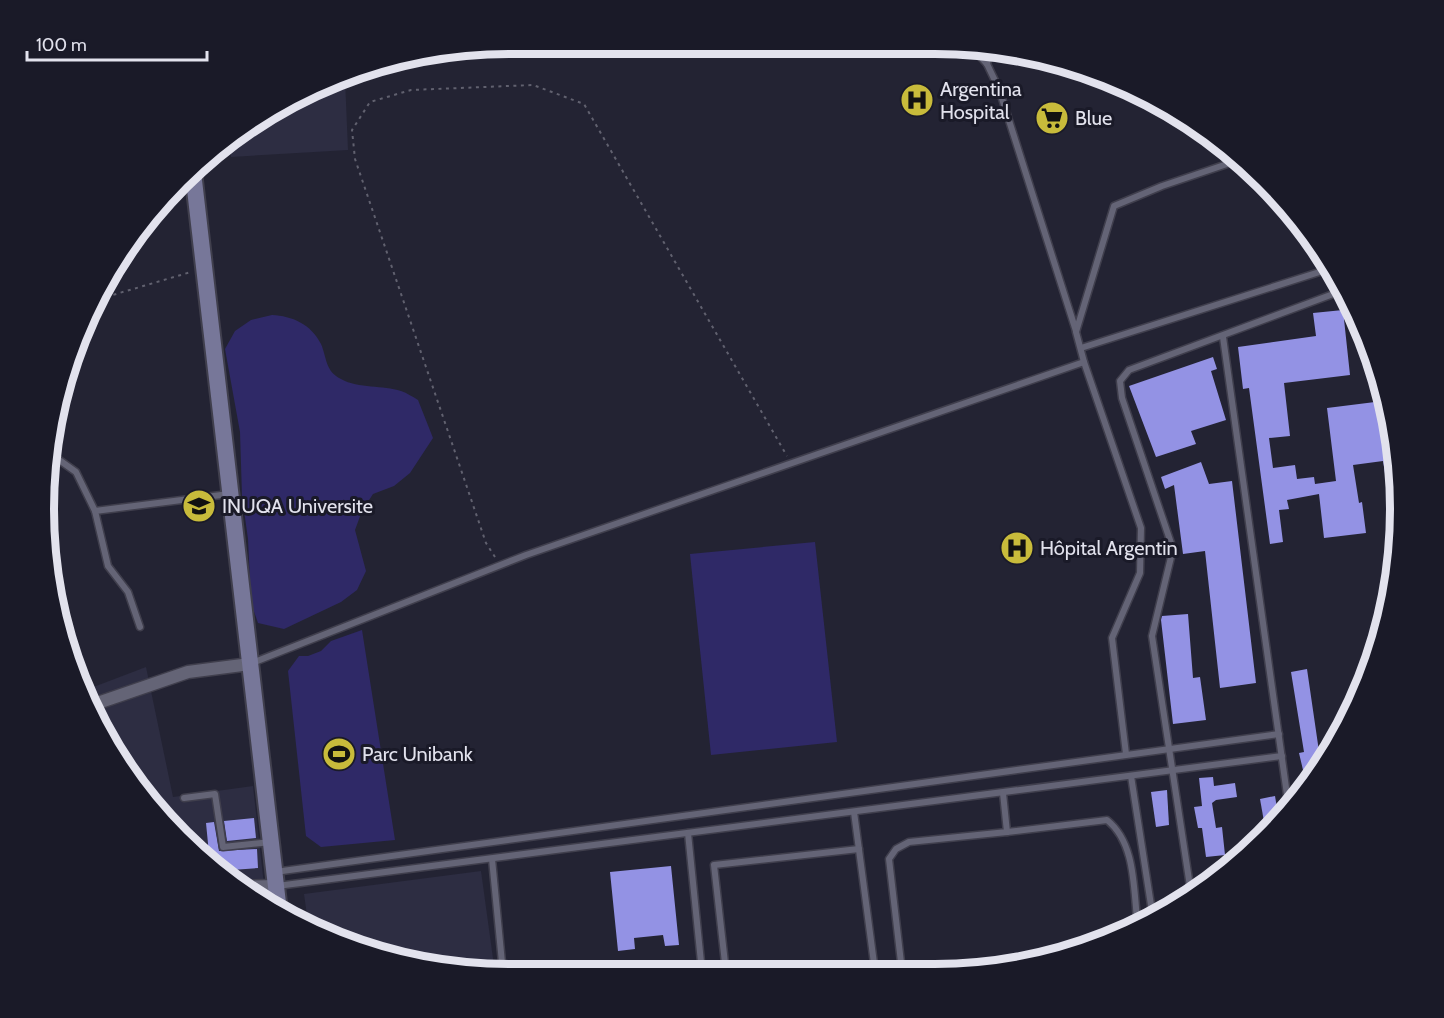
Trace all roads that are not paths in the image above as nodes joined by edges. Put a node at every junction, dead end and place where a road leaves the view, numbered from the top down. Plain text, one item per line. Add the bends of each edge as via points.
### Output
1 (980, 57) edge
2 (988, 57) edge
3 (987, 64) junction
4 (1230, 163) edge
5 (194, 181) edge
6 (1322, 271) edge
7 (1335, 293) edge
8 (1076, 332) junction
9 (1223, 337) junction
10 (1081, 348) junction
11 (1084, 362) junction
12 (57, 459) edge
13 (229, 494) junction
14 (95, 511) junction
15 (140, 627) dead end
16 (250, 664) junction
17 (98, 703) edge
18 (1279, 734) junction
19 (1170, 748) junction
20 (1126, 754) junction
21 (1282, 756) junction
22 (1173, 770) junction
23 (1131, 776) junction
24 (1003, 792) junction
25 (1287, 796) edge
26 (184, 798) dead end
27 (854, 812) junction
28 (1007, 831) junction
29 (688, 833) junction
30 (271, 842) junction
31 (859, 849) junction
32 (492, 859) junction
33 (275, 879) junction
34 (252, 884) edge
35 (1190, 886) edge
36 (276, 900) edge
37 (1152, 909) edge
38 (1137, 917) edge
39 (502, 964) edge
40 (701, 964) edge
41 (725, 964) edge
42 (874, 964) edge
43 (901, 964) edge

1 - 3 lane
2 - 3 lane
3 - 8 lane via 999,89
4 - 8 lane via 1114,206
5 - 13 main road
6 - 10 lane
7 - 9 lane
8 - 10 lane
9 - 18 lane
9 - 19 lane via 1129,370 1120,381 1122,398 1173,549 1152,636
10 - 11 lane
11 - 16 lane via 501,565
11 - 20 lane via 1142,528 1140,573 1113,638
12 - 14 lane via 76,472
13 - 14 lane
13 - 16 main road
14 - 15 lane via 108,566 128,592
16 - 17 street via 188,672
16 - 30 main road
18 - 19 lane
18 - 21 lane
19 - 20 lane
19 - 22 lane
20 - 33 lane
21 - 22 lane
21 - 25 lane
22 - 23 lane
22 - 35 lane
23 - 24 lane
23 - 37 lane
24 - 27 lane
24 - 28 lane
26 - 30 lane via 215,794 223,847
27 - 29 lane
27 - 31 lane
28 - 38 lane via 1107,820 1120,830 1128,847
28 - 43 lane via 909,842 896,849 889,859
29 - 32 lane
29 - 40 lane
30 - 33 main road
31 - 41 lane via 714,865
31 - 42 lane
32 - 33 lane
32 - 39 lane
33 - 34 street
33 - 36 main road

